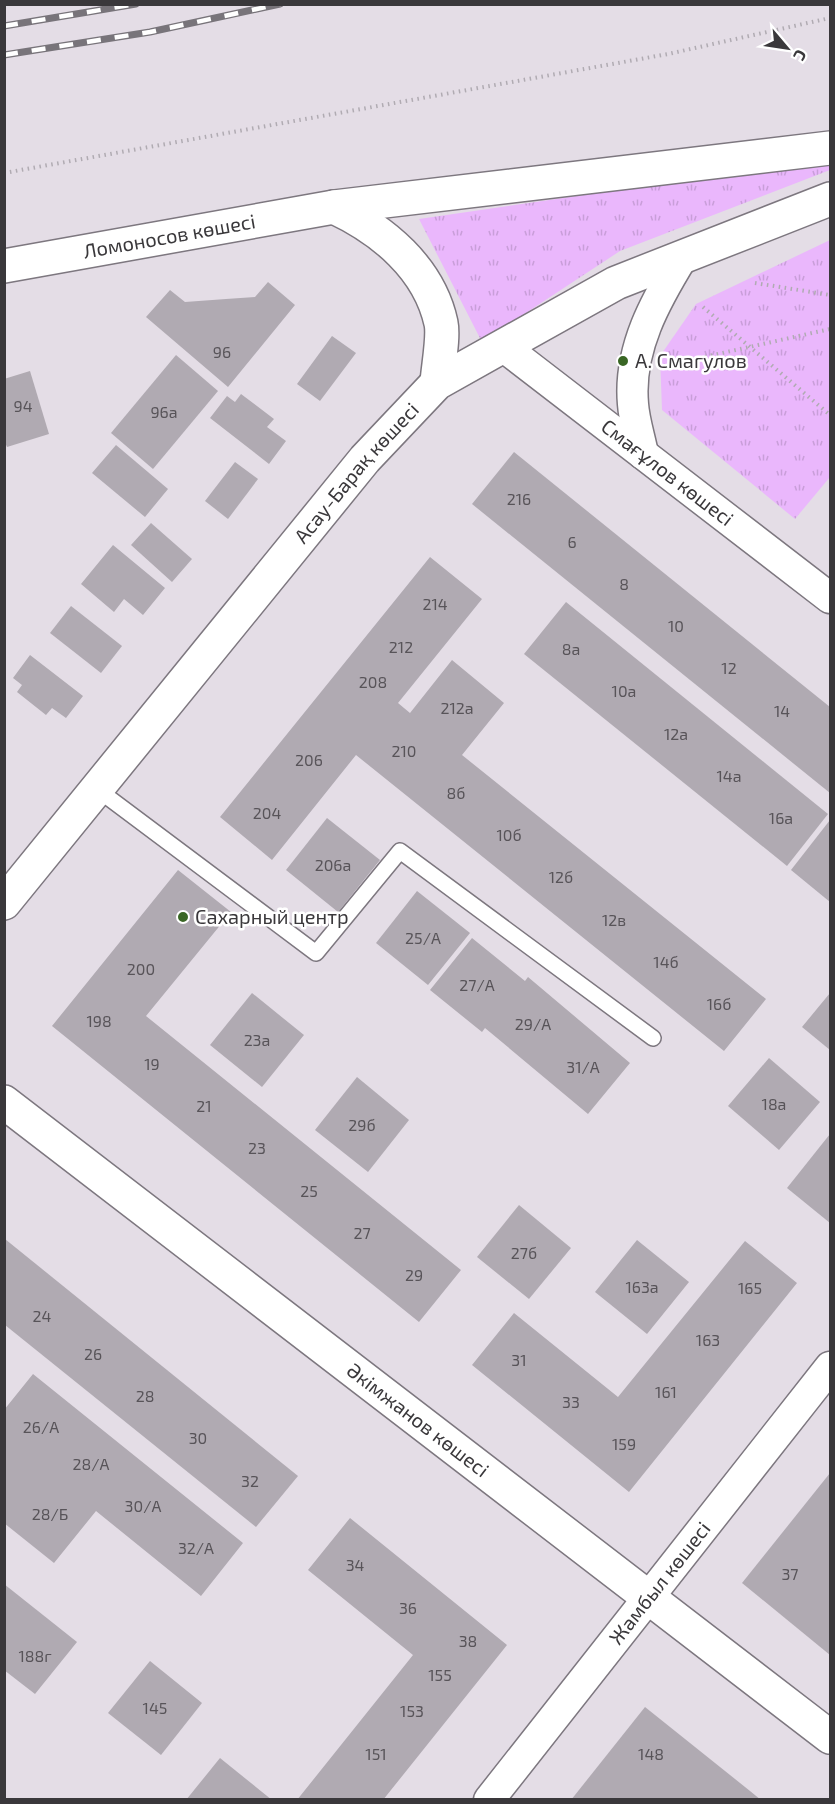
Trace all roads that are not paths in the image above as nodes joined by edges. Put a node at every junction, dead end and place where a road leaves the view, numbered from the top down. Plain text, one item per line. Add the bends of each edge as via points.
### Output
1 (831, 148) edge
2 (831, 200) edge
3 (334, 207) junction
4 (683, 256) junction
5 (4, 266) edge
6 (504, 347) junction
7 (437, 383) junction
8 (643, 454) junction
9 (831, 598) edge
10 (98, 789) junction
11 (4, 903) edge
12 (653, 1038) dead end
13 (4, 1102) edge
14 (831, 1367) edge
15 (649, 1598) junction
16 (831, 1737) edge
17 (489, 1800) edge

1 - 3 main road, Ломоносов көшесі
2 - 4 main road, Асау-Барақ көшесі
3 - 5 main road, Ломоносов көшесі
3 - 7 main road via 386,238 412,264 430,292 441,325
4 - 6 main road, Асау-Барақ көшесі via 616,283
4 - 8 street via 642,334 633,404
6 - 7 main road, Асау-Барақ көшесі
6 - 8 street, Смағұлов көшесі
7 - 10 main road, Асау-Барақ көшесі via 365,459
8 - 9 street, Смағұлов көшесі
10 - 11 main road, Асау-Барақ көшесі
10 - 12 lane via 316,954 400,851
13 - 15 main road, Әкімжанов көшесі
14 - 15 street, Жамбыл көшесі
15 - 16 main road, Әкімжанов көшесі
15 - 17 street, Жамбыл көшесі

